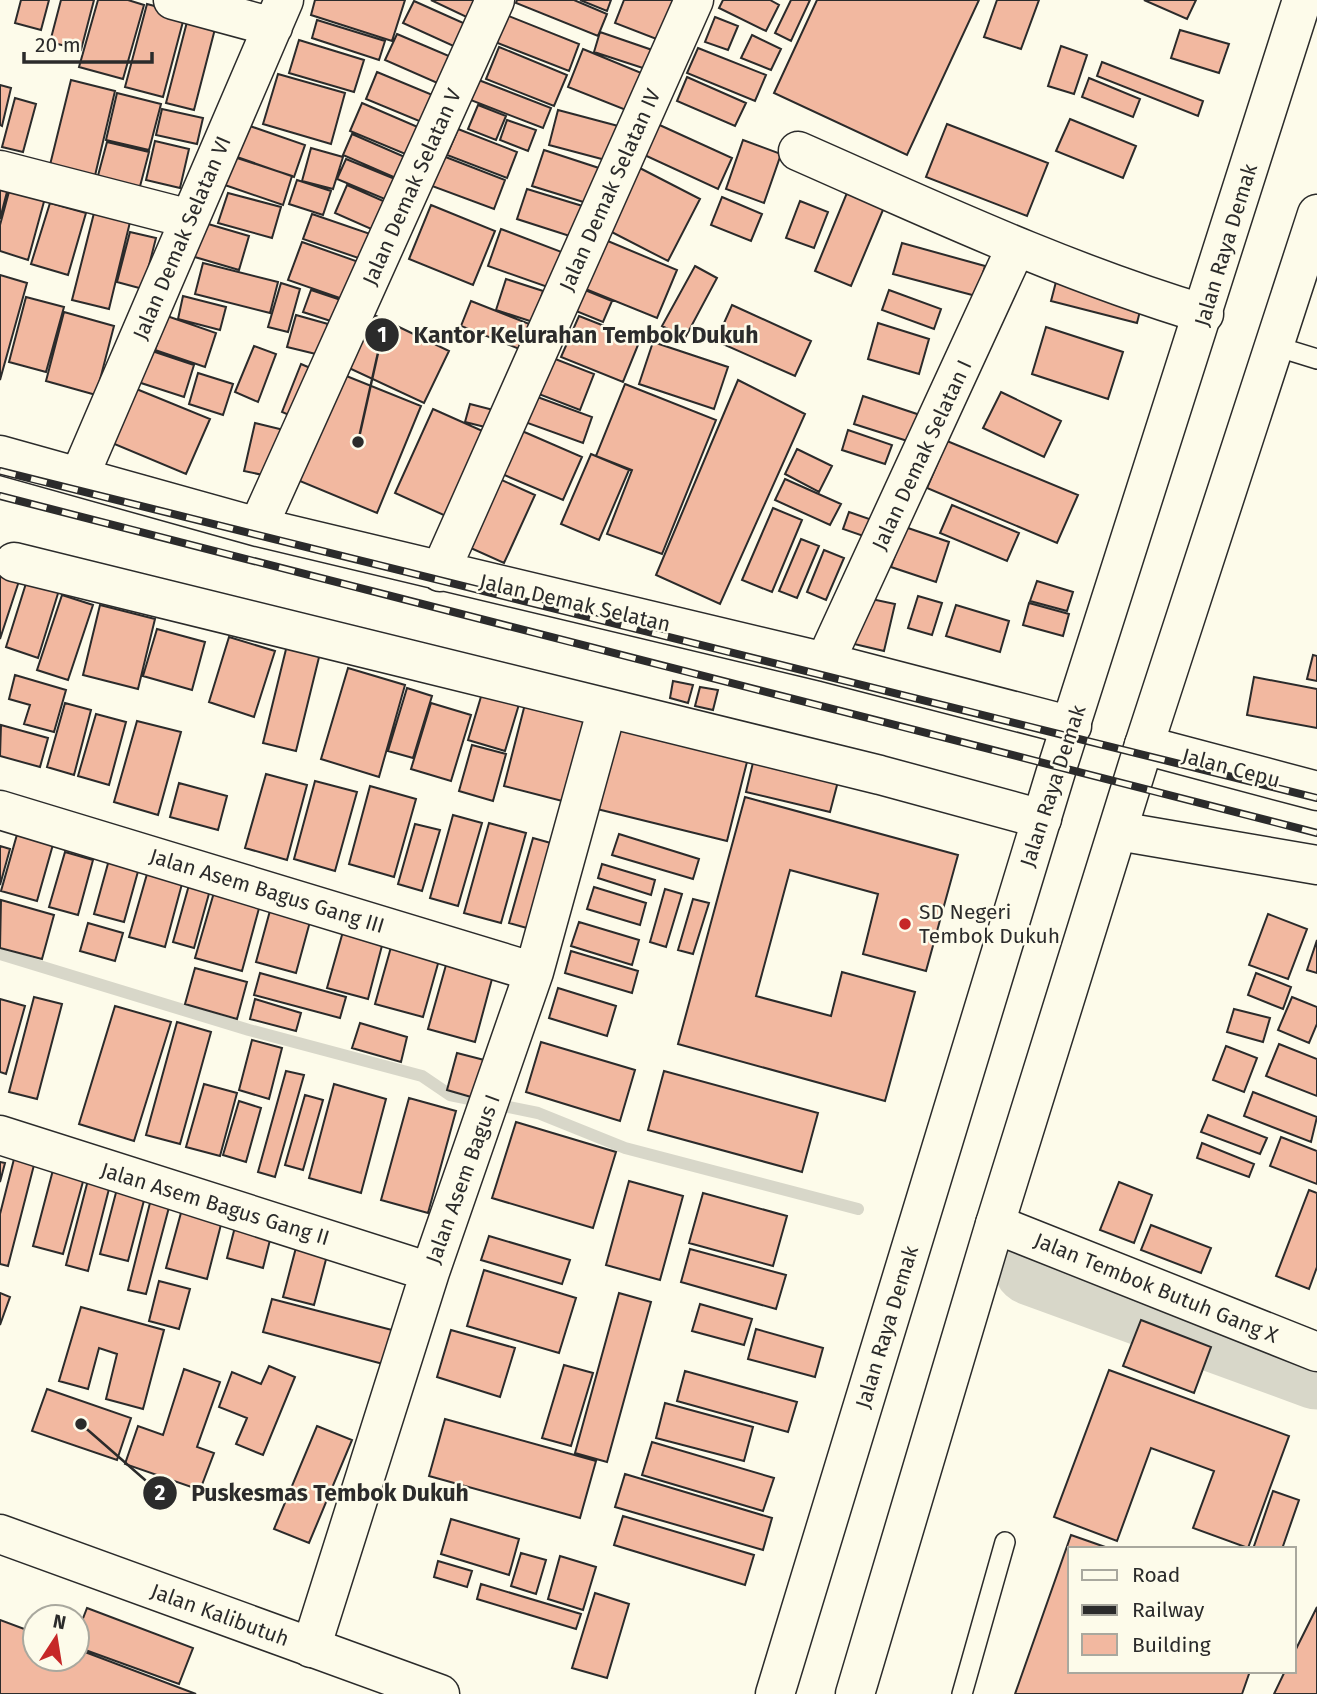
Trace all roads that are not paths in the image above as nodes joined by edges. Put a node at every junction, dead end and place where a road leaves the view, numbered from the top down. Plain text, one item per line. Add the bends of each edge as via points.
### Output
1 (173, 0) edge
2 (495, 0) edge
3 (694, 0) edge
4 (1302, 0) edge
5 (278, 13) edge
6 (798, 151) dead end
7 (0, 170) edge
8 (1317, 214) edge
9 (190, 219) junction
10 (1016, 247) junction
11 (1205, 314) junction
12 (1275, 346) junction
13 (1317, 359) edge
14 (0, 455) edge
15 (80, 475) junction
16 (258, 527) junction
17 (14, 562) dead end
18 (440, 572) junction
19 (825, 662) junction
20 (607, 708) junction
21 (1072, 726) junction
22 (1144, 745) junction
23 (1317, 791) edge
24 (0, 810) edge
25 (1042, 819) junction
26 (1118, 831) junction
27 (1317, 865) edge
28 (534, 972) junction
29 (0, 1135) edge
30 (995, 1224) junction
31 (430, 1272) junction
32 (1314, 1344) edge
33 (0, 1534) edge
34 (1005, 1542) dead end
35 (311, 1648) junction
36 (440, 1694) edge
37 (775, 1694) edge
38 (855, 1694) edge
39 (962, 1694) edge

1 - 5 main road
2 - 16 main road, Jalan Demak Selatan V
3 - 18 main road, Jalan Demak Selatan IV
4 - 11 main road, Jalan Raya Demak
5 - 9 main road, Jalan Demak Selatan VI
6 - 10 main road
7 - 9 main road
8 - 12 main road
9 - 15 main road, Jalan Demak Selatan VI
10 - 11 main road via 1146,297
10 - 19 main road, Jalan Demak Selatan I
11 - 21 main road, Jalan Raya Demak
12 - 13 lane
12 - 22 main road
14 - 15 main road, Jalan Demak Selatan
15 - 16 main road, Jalan Demak Selatan
16 - 18 main road, Jalan Demak Selatan
17 - 20 main road
18 - 19 main road, Jalan Demak Selatan
19 - 21 main road, Jalan Demak Selatan
20 - 25 main road
20 - 28 main road, Jalan Asem Bagus I
21 - 25 main road, Jalan Raya Demak
22 - 23 main road, Jalan Cepu
22 - 26 main road
24 - 28 main road, Jalan Asem Bagus Gang III
25 - 37 main road, Jalan Raya Demak
26 - 27 main road
26 - 30 main road
28 - 31 main road, Jalan Asem Bagus I
29 - 31 main road, Jalan Asem Bagus Gang II
30 - 32 main road, Jalan Tembok Butuh Gang X
30 - 38 main road
31 - 35 main road, Jalan Asem Bagus I
33 - 35 main road, Jalan Kalibutuh
34 - 39 lane
35 - 36 main road, Jalan Kalibutuh

